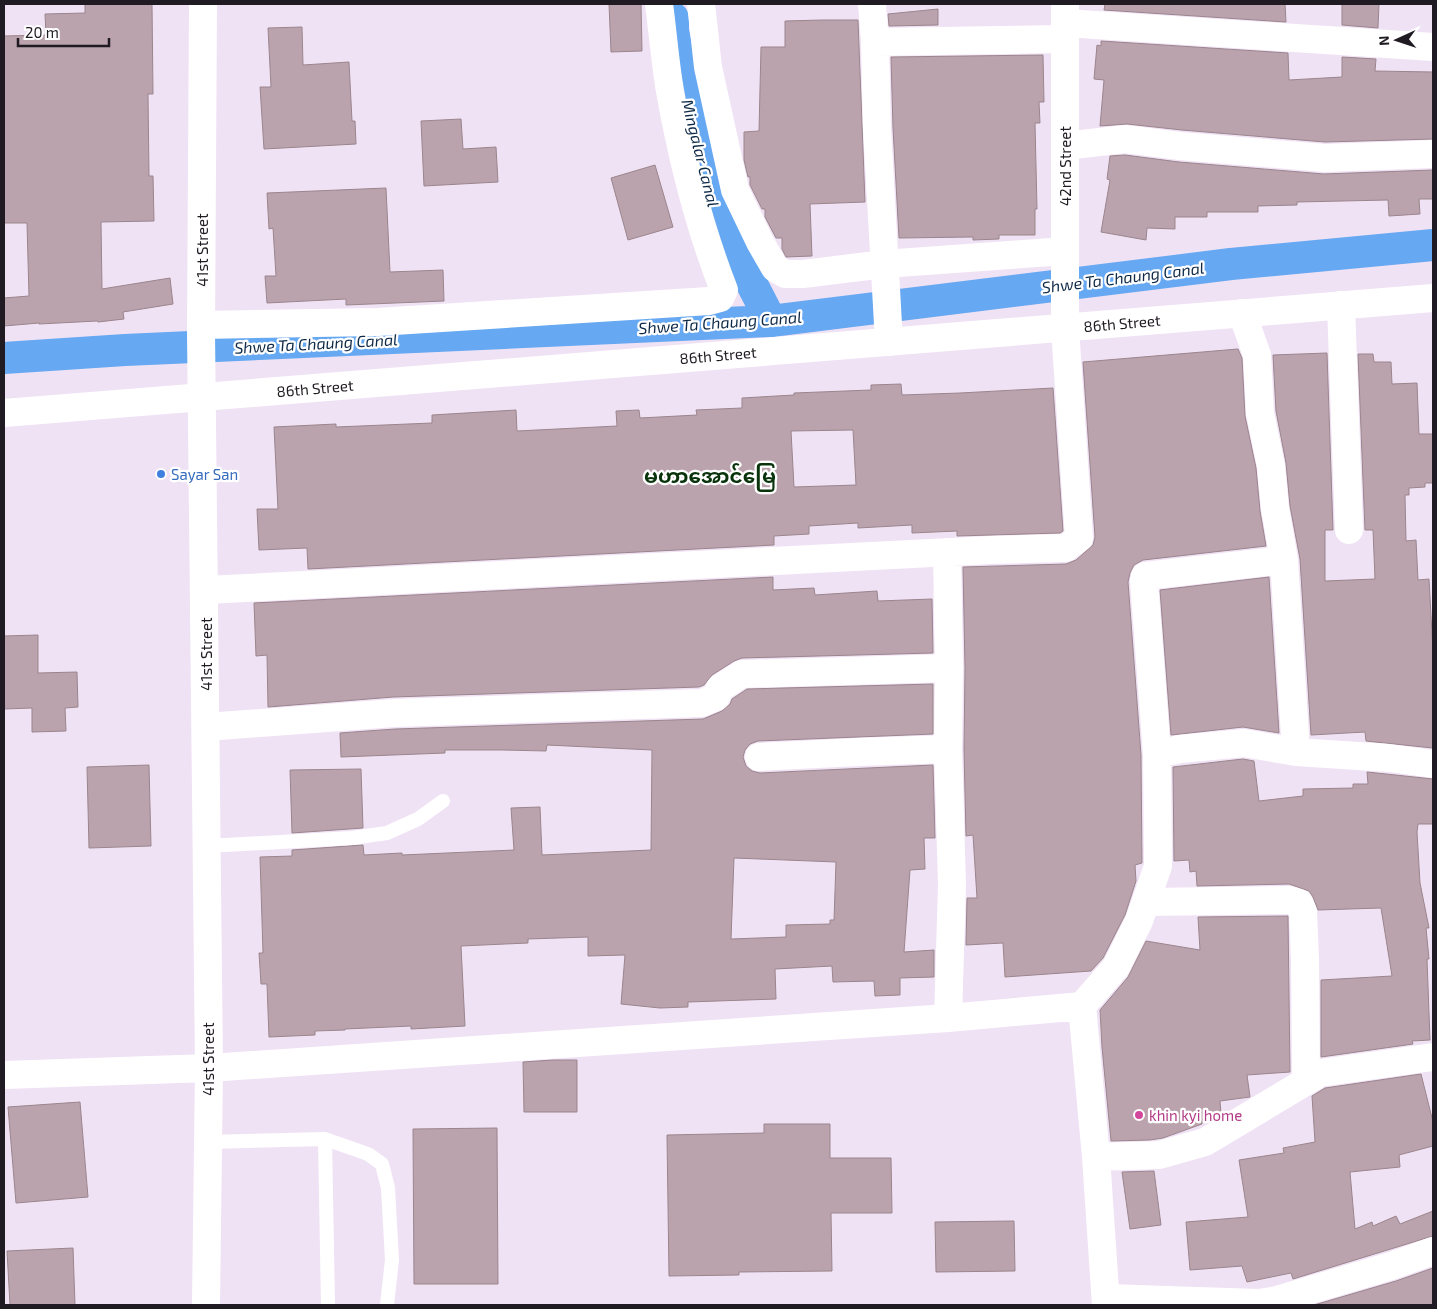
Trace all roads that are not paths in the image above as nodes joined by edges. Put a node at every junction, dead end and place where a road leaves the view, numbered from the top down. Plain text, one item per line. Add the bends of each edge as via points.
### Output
1 (203, 4) edge
2 (659, 4) edge
3 (701, 4) edge
4 (872, 4) edge
5 (1065, 22) edge
6 (875, 42) junction
7 (1433, 47) edge
8 (1065, 146) junction
9 (1433, 154) edge
10 (1065, 255) junction
11 (885, 270) junction
12 (1433, 298) edge
13 (1341, 305) junction
14 (1242, 313) junction
15 (1065, 316) junction
16 (201, 328) junction
17 (888, 330) junction
18 (202, 391) junction
19 (4, 413) edge
20 (1349, 530) dead end
21 (947, 552) junction
22 (1284, 560) junction
23 (205, 590) junction
24 (949, 668) junction
25 (206, 727) junction
26 (948, 749) junction
27 (1296, 752) junction
28 (1157, 754) junction
29 (759, 757) dead end
30 (1433, 764) edge
31 (443, 801) dead end
32 (207, 846) junction
33 (1146, 902) junction
34 (1082, 1006) junction
35 (948, 1018) junction
36 (1433, 1057) edge
37 (209, 1068) junction
38 (4, 1075) edge
39 (1306, 1080) junction
40 (325, 1139) junction
41 (208, 1142) junction
42 (1096, 1157) junction
43 (1433, 1251) edge
44 (1106, 1302) edge
45 (1278, 1302) edge
46 (206, 1305) edge
47 (328, 1305) edge
48 (387, 1305) edge

1 - 16 street, 41st Street
2 - 16 street via 670,91 688,176 712,261 724,290 720,298 378,322
3 - 11 street via 708,67 735,190 775,268 785,274
4 - 6 street
5 - 6 street
5 - 7 street
5 - 8 street, 42nd Street
6 - 11 street
8 - 9 street via 1125,139 1325,158
8 - 10 street, 42nd Street
10 - 11 street
10 - 15 street, 42nd Street
11 - 17 street
12 - 13 street, 86th Street
13 - 14 street, 86th Street
13 - 20 street
14 - 15 street, 86th Street
14 - 22 street via 1257,355 1260,414
15 - 17 street, 86th Street
15 - 21 street, 42nd Street via 1079,538 1066,548
16 - 18 street, 41st Street
17 - 18 street, 86th Street
18 - 19 street, 86th Street
18 - 23 street, 41st Street
21 - 23 street
21 - 24 street
22 - 27 street
22 - 28 street via 1145,576
23 - 25 street, 41st Street
24 - 25 street via 742,674 720,688 716,697 702,703 394,713
24 - 26 street
25 - 32 street, 41st Street
26 - 29 street
26 - 35 street via 952,885
27 - 28 street via 1244,743
27 - 30 street
28 - 33 street via 1158,866
31 - 32 lane via 418,819 387,833
32 - 37 street, 41st Street
33 - 34 street via 1116,967
33 - 39 street via 1289,900 1299,903 1303,912 1305,959
34 - 35 street
34 - 42 street
35 - 37 street
36 - 39 street via 1320,1073
37 - 38 street
37 - 41 street, 41st Street
39 - 42 street via 1205,1142 1159,1155
40 - 41 lane
40 - 47 lane
40 - 48 lane via 368,1154 382,1164 388,1188 392,1260
41 - 46 street, 41st Street
42 - 44 street
43 - 45 street
44 - 45 street

